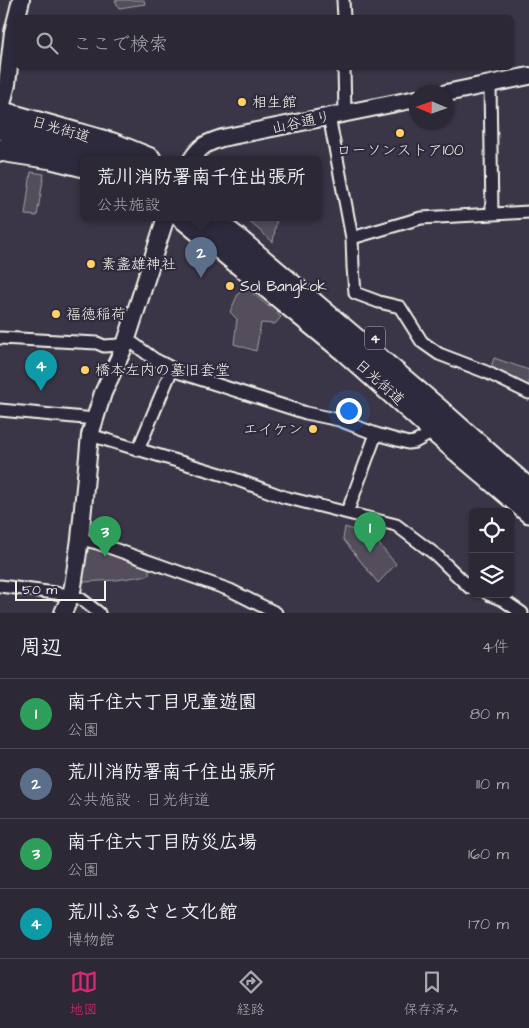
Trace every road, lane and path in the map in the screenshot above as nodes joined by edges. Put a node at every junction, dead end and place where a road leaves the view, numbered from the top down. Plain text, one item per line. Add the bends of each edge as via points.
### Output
1 (21, 0) edge
2 (343, 0) edge
3 (17, 15) edge
4 (344, 15) edge
5 (15, 24) edge
6 (344, 70) edge
7 (529, 76) edge
8 (490, 85) junction
9 (3, 87) edge
10 (454, 92) edge
11 (409, 100) edge
12 (0, 112) edge
13 (337, 115) junction
14 (0, 128) edge
15 (0, 150) edge
16 (101, 156) edge
17 (143, 156) edge
18 (194, 156) edge
19 (80, 165) edge
20 (529, 212) edge
21 (492, 214) junction
22 (165, 221) edge
23 (187, 221) edge
24 (214, 221) edge
25 (236, 221) edge
26 (352, 238) junction
27 (0, 338) edge
28 (125, 345) junction
29 (172, 369) junction
30 (529, 394) edge
31 (0, 410) edge
32 (95, 418) junction
33 (432, 428) junction
34 (376, 434) junction
35 (90, 436) junction
36 (138, 450) junction
37 (507, 471) junction
38 (528, 488) edge
39 (346, 512) junction
40 (529, 512) edge
41 (80, 538) junction
42 (0, 586) edge
43 (469, 587) edge
44 (71, 595) junction
45 (498, 598) edge
46 (63, 613) edge
47 (99, 613) edge
48 (276, 613) edge
49 (522, 613) edge

1 - 3 street
2 - 4 street
5 - 9 street
6 - 13 street
7 - 8 street
8 - 10 street
8 - 21 street
9 - 12 street
11 - 13 street, 山谷通り
12 - 17 highway, 日光街道
13 - 18 street, 山谷通り via 222,138 204,145
13 - 26 street
14 - 16 highway, 日光街道
15 - 19 highway, 日光街道
20 - 21 street
21 - 26 street via 420,218
22 - 28 street
23 - 33 highway, 日光街道 / 4 via 345,351
24 - 37 highway, 日光街道 / 4
25 - 37 highway, 日光街道 / 4 via 424,381 494,452
26 - 30 street via 355,293 400,306 422,342 439,354 486,372
27 - 28 street
28 - 29 street via 134,344
28 - 32 street
29 - 34 street
29 - 36 street
31 - 32 street
32 - 35 street
33 - 34 street via 426,436 408,443
33 - 40 highway, 日光街道 / 4
34 - 39 street
35 - 36 street
35 - 41 street
36 - 39 street via 224,475 284,497
37 - 38 highway, 日光街道 / 4
39 - 43 street via 396,525 436,555
41 - 44 street
41 - 48 street via 230,590
42 - 44 street
44 - 46 street
44 - 47 street
45 - 49 street

